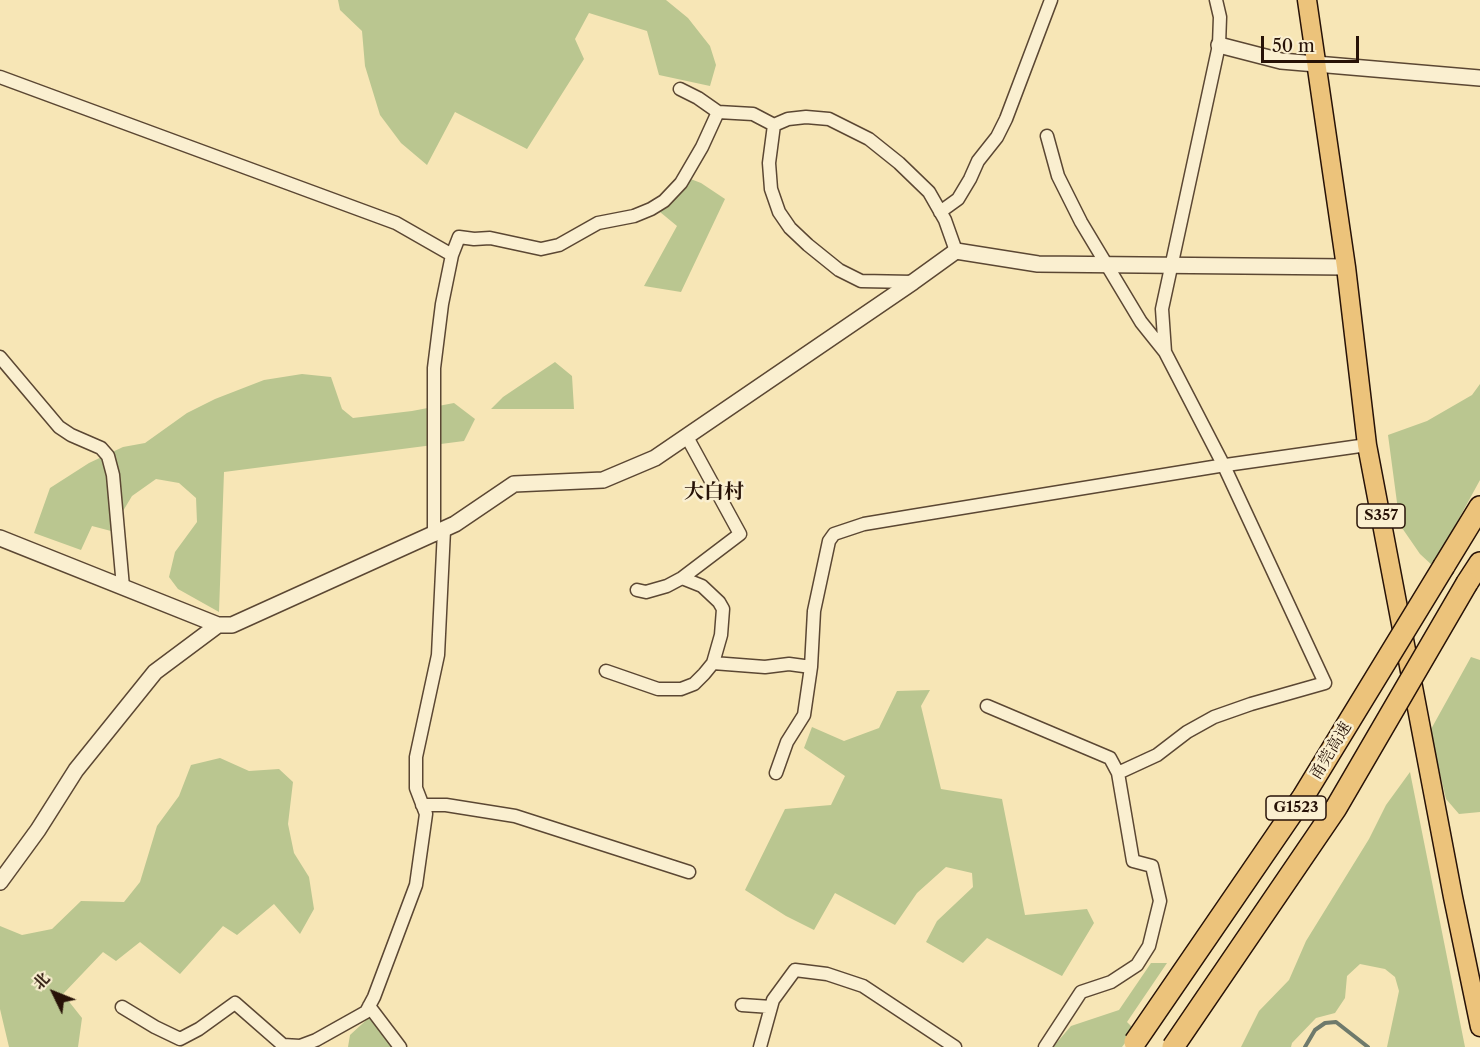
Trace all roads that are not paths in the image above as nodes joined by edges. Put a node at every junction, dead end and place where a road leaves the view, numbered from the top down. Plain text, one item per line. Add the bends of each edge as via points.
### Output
1 (1050, 0) edge
2 (1216, 0) edge
3 (1307, 0) edge
4 (1219, 45) junction
5 (1316, 63) junction
6 (0, 77) edge
7 (1480, 78) edge
8 (680, 89) dead end
9 (718, 112) junction
10 (774, 125) junction
11 (1047, 136) dead end
12 (940, 212) junction
13 (956, 251) junction
14 (452, 255) junction
15 (1108, 265) junction
16 (1173, 265) junction
17 (1346, 267) junction
18 (913, 282) junction
19 (1165, 352) junction
20 (0, 357) edge
21 (687, 437) junction
22 (1367, 446) junction
23 (1224, 466) junction
24 (1480, 507) edge
25 (439, 532) junction
26 (0, 538) edge
27 (1480, 564) edge
28 (682, 578) junction
29 (123, 587) junction
30 (637, 590) dead end
31 (218, 625) junction
32 (713, 663) junction
33 (812, 667) junction
34 (606, 671) dead end
35 (987, 706) dead end
36 (776, 773) dead end
37 (1118, 773) junction
38 (422, 805) junction
39 (689, 872) dead end
40 (0, 882) edge
41 (742, 1005) dead end
42 (369, 1006) junction
43 (122, 1007) dead end
44 (771, 1007) junction
45 (1480, 1027) edge
46 (1134, 1045) edge
47 (400, 1047) edge
48 (760, 1047) edge
49 (956, 1047) edge
50 (1045, 1047) edge
51 (1173, 1047) edge

1 - 12 street via 997,137 978,161 958,199
2 - 4 street
3 - 5 main road, S357
4 - 5 street via 1281,61
4 - 16 street
5 - 7 street
5 - 17 main road, S357
6 - 14 street via 396,223
8 - 9 street
9 - 10 street via 753,114
9 - 14 street via 681,183 651,210 598,223 559,245 541,249 490,238 459,237
10 - 12 street via 806,117 830,119 847,127 898,163 929,192
10 - 18 street via 769,163 771,189 790,228 838,270 861,281
11 - 15 street via 1058,176
12 - 13 street
13 - 15 street via 1038,264
13 - 18 street
14 - 25 street via 434,368
15 - 16 street
15 - 19 street via 1141,322
16 - 17 street
16 - 19 street via 1162,309
17 - 22 main road, S357
18 - 21 street
19 - 23 street
20 - 29 street via 59,427 101,448 108,456
21 - 25 street via 655,458 603,480 514,484
21 - 28 street via 740,534
22 - 23 street
22 - 45 main road, S357
23 - 33 street via 912,516 834,534 813,611
23 - 37 street via 1325,683 1214,717 1157,755
24 - 46 highway, 甬莞高速 / G1523, bridge via 1304,797
25 - 31 street via 232,625
25 - 38 street via 438,655 416,757 416,788
26 - 29 street
27 - 51 highway, 甬莞高速 / G1523, bridge via 1336,808
28 - 30 street via 646,592
28 - 32 street via 702,586 723,609
29 - 31 street
31 - 40 street via 155,672 76,770
32 - 33 street
32 - 34 street via 694,684 681,689 658,689
33 - 36 street via 804,715 786,742
35 - 37 street via 1110,758
37 - 50 street via 1133,861 1152,866 1160,901 1149,946 1137,965 1124,975 1081,992
38 - 39 street via 515,816
38 - 42 street via 426,814 416,885
41 - 44 street
42 - 43 street via 366,1012 300,1046 283,1045 235,1003 180,1039
42 - 47 street
44 - 48 street
44 - 49 street via 795,970 827,974 863,986

